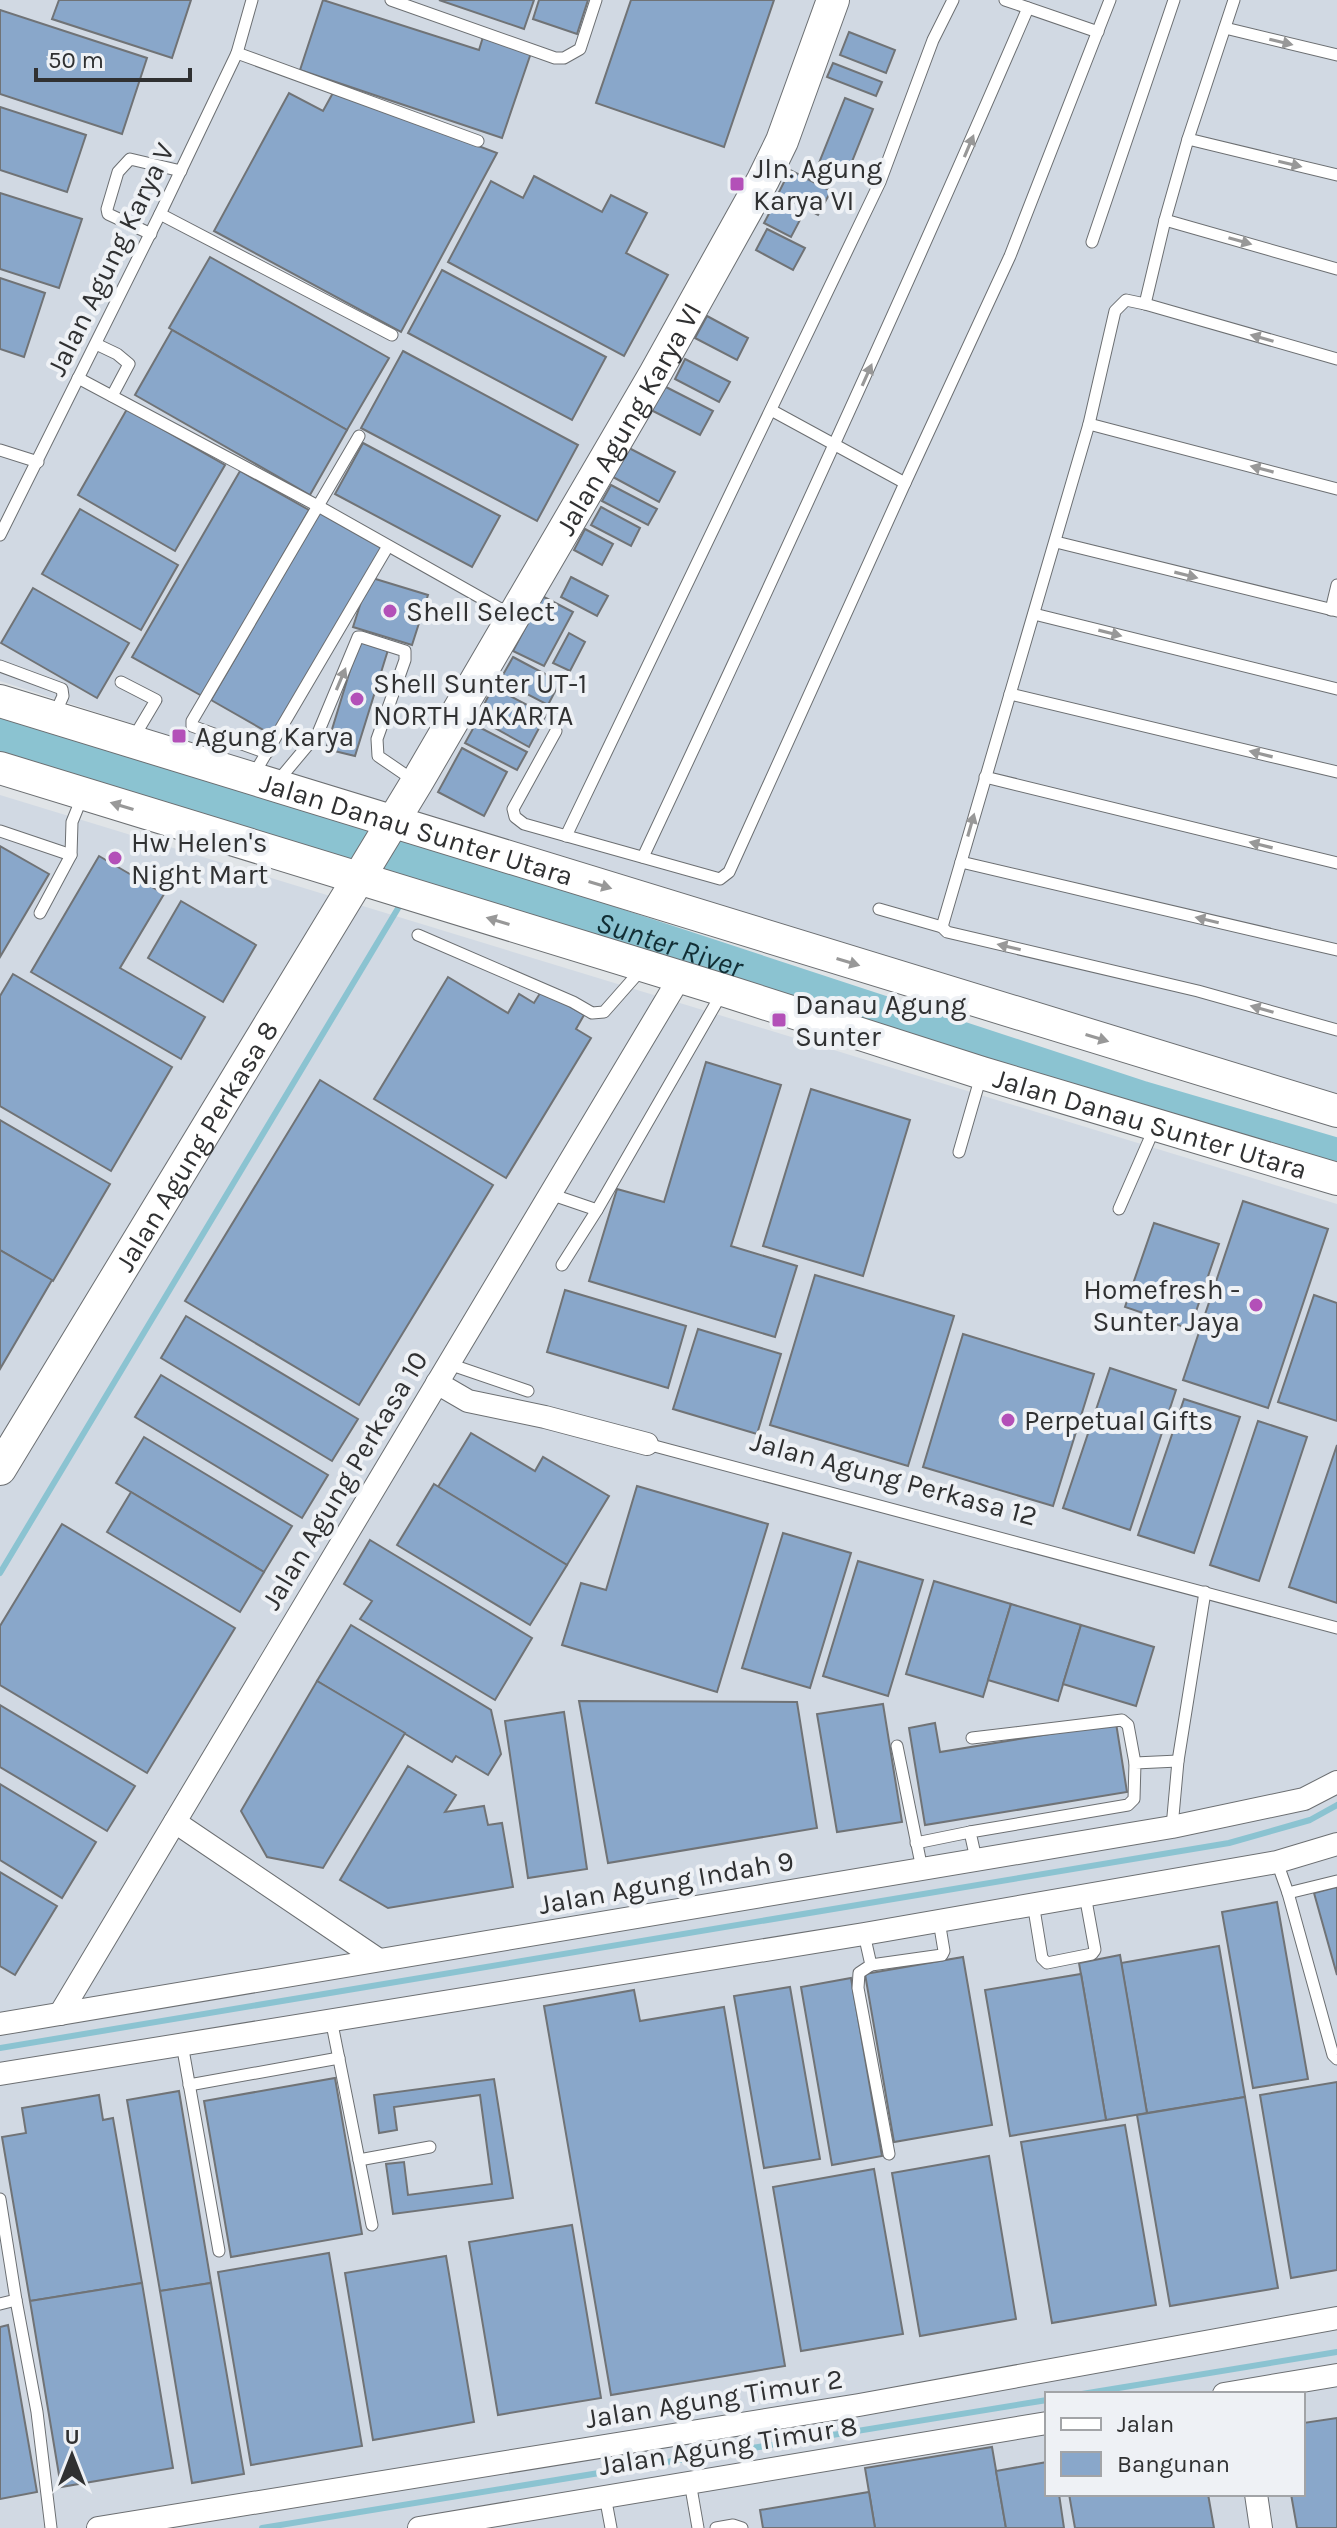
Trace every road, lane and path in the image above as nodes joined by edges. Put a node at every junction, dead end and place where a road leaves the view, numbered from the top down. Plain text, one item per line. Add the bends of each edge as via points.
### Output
1 (252, 0) edge
2 (391, 0) edge
3 (596, 0) edge
4 (833, 0) edge
5 (953, 0) edge
6 (1005, 0) edge
7 (1110, 0) edge
8 (1174, 0) edge
9 (1234, 0) edge
10 (1028, 8) junction
11 (1225, 28) junction
12 (1098, 32) junction
13 (237, 53) junction
14 (1337, 55) edge
15 (1188, 139) junction
16 (478, 141) dead end
17 (181, 171) junction
18 (1337, 175) edge
19 (160, 214) junction
20 (1165, 220) junction
21 (151, 234) junction
22 (1092, 242) dead end
23 (1337, 269) edge
24 (1145, 304) junction
25 (392, 335) dead end
26 (96, 344) junction
27 (1337, 359) edge
28 (78, 378) junction
29 (112, 396) junction
30 (771, 410) junction
31 (1089, 424) junction
32 (359, 436) dead end
33 (835, 446) junction
34 (0, 450) edge
35 (38, 462) junction
36 (905, 483) junction
37 (1337, 489) edge
38 (318, 506) junction
39 (0, 535) edge
40 (1056, 542) junction
41 (388, 546) junction
42 (1337, 585) edge
43 (1334, 611) edge
44 (1034, 614) junction
45 (513, 616) junction
46 (0, 666) edge
47 (121, 682) dead end
48 (1337, 689) edge
49 (1010, 694) junction
50 (0, 701) edge
51 (54, 717) junction
52 (556, 731) dead end
53 (132, 741) junction
54 (0, 768) edge
55 (264, 772) junction
56 (1337, 772) edge
57 (985, 777) junction
58 (417, 782) junction
59 (83, 794) junction
60 (388, 827) junction
61 (0, 831) edge
62 (566, 836) junction
63 (71, 855) junction
64 (643, 857) junction
65 (961, 862) junction
66 (1337, 863) edge
67 (364, 876) junction
68 (879, 909) dead end
69 (40, 913) dead end
70 (942, 927) junction
71 (418, 935) dead end
72 (1337, 950) edge
73 (644, 966) junction
74 (680, 977) junction
75 (723, 990) junction
76 (1337, 1030) edge
77 (982, 1073) junction
78 (1337, 1111) edge
79 (1156, 1124) junction
80 (959, 1152) dead end
81 (1337, 1179) edge
82 (550, 1194) junction
83 (1119, 1209) dead end
84 (597, 1210) junction
85 (562, 1265) dead end
86 (449, 1364) junction
87 (437, 1383) junction
88 (528, 1391) dead end
89 (647, 1444) joint
90 (0, 1469) edge
91 (1205, 1592) junction
92 (1337, 1628) edge
93 (972, 1738) dead end
94 (897, 1746) dead end
95 (1178, 1761) junction
96 (1135, 1763) junction
97 (1337, 1782) edge
98 (175, 1822) junction
99 (1172, 1827) junction
100 (970, 1832) junction
101 (916, 1843) junction
102 (1337, 1844) edge
103 (976, 1859) junction
104 (1277, 1862) junction
105 (922, 1869) junction
106 (1337, 1881) edge
107 (1288, 1893) junction
108 (1085, 1894) junction
109 (1033, 1903) junction
110 (939, 1921) junction
111 (864, 1934) junction
112 (379, 1960) junction
113 (871, 1965) junction
114 (60, 2014) junction
115 (331, 2019) junction
116 (0, 2024) edge
117 (182, 2044) junction
118 (339, 2058) junction
119 (1337, 2059) edge
120 (0, 2074) edge
121 (189, 2085) junction
122 (430, 2147) dead end
123 (889, 2154) dead end
124 (359, 2160) junction
125 (0, 2199) edge
126 (372, 2225) dead end
127 (219, 2251) dead end
128 (16, 2300) junction
129 (0, 2304) edge
130 (1337, 2318) edge
131 (1337, 2375) edge
132 (1240, 2392) edge
133 (1045, 2423) edge
134 (690, 2482) junction
135 (605, 2496) junction
136 (1256, 2496) edge
137 (51, 2528) edge
138 (98, 2528) edge
139 (419, 2528) edge
140 (611, 2528) edge
141 (698, 2528) edge
142 (716, 2528) edge
143 (742, 2528) edge
144 (1261, 2528) edge

1 - 13 lane, Jalan Agung Karya V
2 - 3 lane via 555,58 580,49
4 - 45 main road, Jalan Agung Karya VI via 763,180
5 - 30 lane via 880,182
6 - 10 lane
7 - 12 lane
8 - 22 lane
9 - 11 lane
10 - 12 lane
33 -> 10 lane
11 -> 14 lane
11 - 15 lane
12 - 36 lane via 1010,256
13 - 16 lane
13 - 17 lane, Jalan Agung Karya V
15 -> 18 lane
15 - 20 lane
17 - 19 lane, Jalan Agung Karya V
17 - 21 lane via 130,159 118,172 108,214
19 - 21 lane, Jalan Agung Karya V
19 - 25 lane
20 -> 23 lane
20 - 24 lane
21 - 26 lane, Jalan Agung Karya V
27 -> 24 lane
24 - 31 lane via 1126,300 1115,311
26 - 28 lane, Jalan Agung Karya V
26 - 29 lane via 129,364
28 - 29 lane
28 - 35 lane, Jalan Agung Karya V
29 - 38 lane
30 - 33 lane
30 - 62 lane
37 -> 31 lane
31 - 40 lane
32 - 38 lane
33 - 36 lane
33 - 64 lane
34 - 35 lane
35 - 39 lane, Jalan Agung Karya V
36 - 64 lane via 729,872 720,879
38 - 41 lane
38 - 55 lane via 192,721 192,726
40 -> 43 lane
40 - 44 lane
41 - 45 lane
41 - 55 lane
42 - 43 lane
44 -> 48 lane
44 - 49 lane
45 - 58 main road, Jalan Agung Karya VI
46 - 51 lane via 62,689
47 - 53 lane via 156,700
56 -> 49 lane
49 - 57 lane
50 - 51 main road, Jalan Danau Sunter Utara
51 - 53 main road, Jalan Danau Sunter Utara
52 - 62 lane via 513,809 524,824
53 - 55 main road, Jalan Danau Sunter Utara
54 - 59 main road, Jalan Danau Sunter Utara
55 -> 58 lane via 318,733 361,637 405,651 376,749 378,756
55 - 60 main road, Jalan Danau Sunter Utara
65 -> 57 lane
66 -> 57 lane
58 - 60 main road, Jalan Agung Karya VI
59 - 63 lane via 72,822
67 -> 59 main road, Jalan Danau Sunter Utara
60 - 67 main road, Jalan Agung Perkasa 8
60 -> 78 main road, Jalan Danau Sunter Utara
61 - 63 lane
62 - 64 lane
63 - 69 lane
65 - 70 lane
72 -> 65 lane
73 -> 67 main road, Jalan Danau Sunter Utara
67 - 90 main road, Jalan Agung Perkasa 8
68 - 70 lane
76 -> 70 lane
71 - 73 lane via 592,1013 604,1012
73 - 74 main road, Jalan Danau Sunter Utara
74 - 75 main road, Jalan Danau Sunter Utara
74 - 82 street, Jalan Agung Perkasa 10
75 - 77 main road, Jalan Danau Sunter Utara
75 - 84 lane
77 - 79 main road, Jalan Danau Sunter Utara
77 - 80 lane
79 - 81 main road, Jalan Danau Sunter Utara
79 - 83 lane
82 - 84 lane
82 - 86 street, Jalan Agung Perkasa 10
84 - 85 lane
86 - 87 street, Jalan Agung Perkasa 10
86 - 88 lane
87 - 89 street, Jalan Agung Perkasa 12 via 468,1401
87 - 98 street, Jalan Agung Perkasa 10
89 - 91 lane, Jalan Agung Perkasa 12
91 - 92 lane, Jalan Agung Perkasa 12
91 - 95 lane
93 - 96 lane via 1122,1720 1128,1725
94 - 101 lane
95 - 96 lane
95 - 99 lane
96 - 100 lane via 1134,1799 1128,1805
97 - 99 street, Jalan Agung Indah 9 via 1304,1799
98 - 112 street
98 - 114 street, Jalan Agung Perkasa 10
99 - 103 street, Jalan Agung Indah 9
100 - 101 lane
100 - 103 lane
101 - 105 lane
102 - 104 street
103 - 105 street, Jalan Agung Indah 9
104 - 107 lane
104 - 108 street
105 - 112 street, Jalan Agung Indah 9
106 - 107 lane
107 - 119 lane
108 - 109 street
108 - 109 lane via 1095,1950 1047,1963
109 - 110 street
110 - 111 street
110 - 113 lane via 942,1955
111 - 113 lane
111 - 115 street
112 - 114 street, Jalan Agung Indah 9
113 - 123 lane via 859,1973 858,1988
114 - 116 street, Jalan Agung Indah 9
115 - 117 street
115 - 118 lane
117 - 120 street
117 - 121 lane
118 - 121 lane
118 - 124 lane
121 - 127 lane
122 - 124 lane
124 - 126 lane
125 - 128 lane
128 - 129 lane
128 - 137 lane
130 - 138 street, Jalan Agung Timur 2 via 859,2405
131 - 132 street
133 - 134 street, Jalan Agung Timur 8
134 - 135 street, Jalan Agung Timur 8
134 - 141 lane
135 - 139 street, Jalan Agung Timur 8
135 - 140 lane
136 - 144 street
142 - 143 lane

